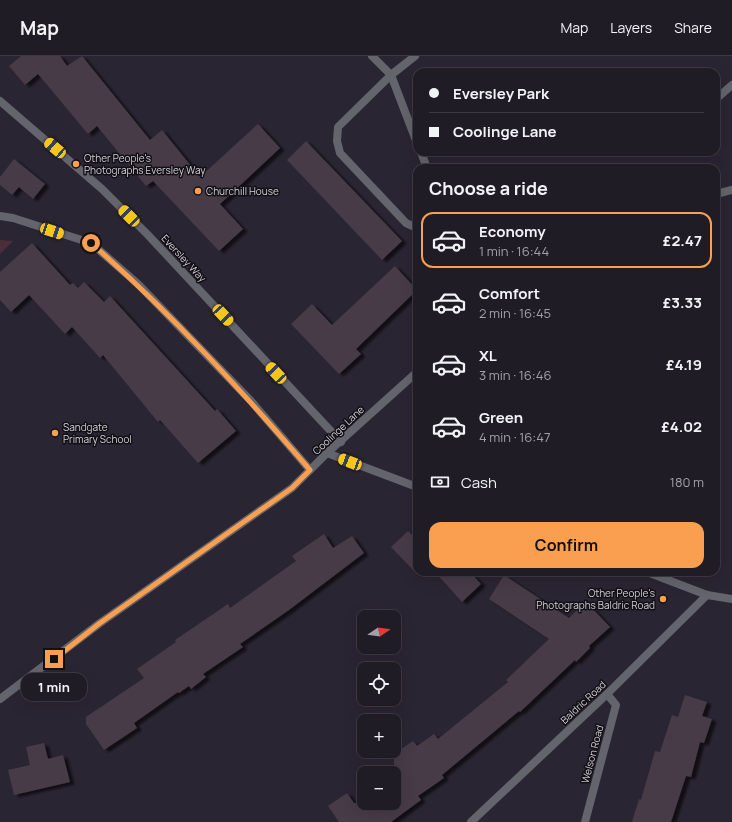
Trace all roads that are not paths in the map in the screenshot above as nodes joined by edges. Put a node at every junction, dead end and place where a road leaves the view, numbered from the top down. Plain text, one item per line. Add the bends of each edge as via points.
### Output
1 (372, 56) edge
2 (415, 56) edge
3 (391, 75) junction
4 (732, 85) edge
5 (720, 96) edge
6 (0, 101) edge
7 (413, 133) edge
8 (732, 190) edge
9 (720, 193) edge
10 (0, 216) edge
11 (413, 226) edge
12 (413, 376) edge
13 (341, 442) junction
14 (327, 453) junction
15 (310, 470) junction
16 (413, 485) edge
17 (657, 576) edge
18 (707, 594) junction
19 (732, 599) edge
20 (607, 694) junction
21 (0, 699) edge
22 (471, 822) edge
23 (584, 822) edge

1 - 3 street
2 - 3 street
3 - 7 street
3 - 11 street via 338,127 337,141 340,153 406,223
4 - 5 street
6 - 13 street, Eversley Way via 102,189 143,229
8 - 9 street
10 - 15 street via 91,243 138,284 251,402
12 - 13 street, Coolinge Lane
13 - 14 street, Coolinge Lane
14 - 15 street, Coolinge Lane
14 - 16 street
15 - 21 street, Coolinge Lane via 292,488 100,623
17 - 18 street
18 - 19 street
18 - 20 street, Baldric Road
20 - 22 street, Baldric Road
20 - 23 street, Welson Road via 616,705

